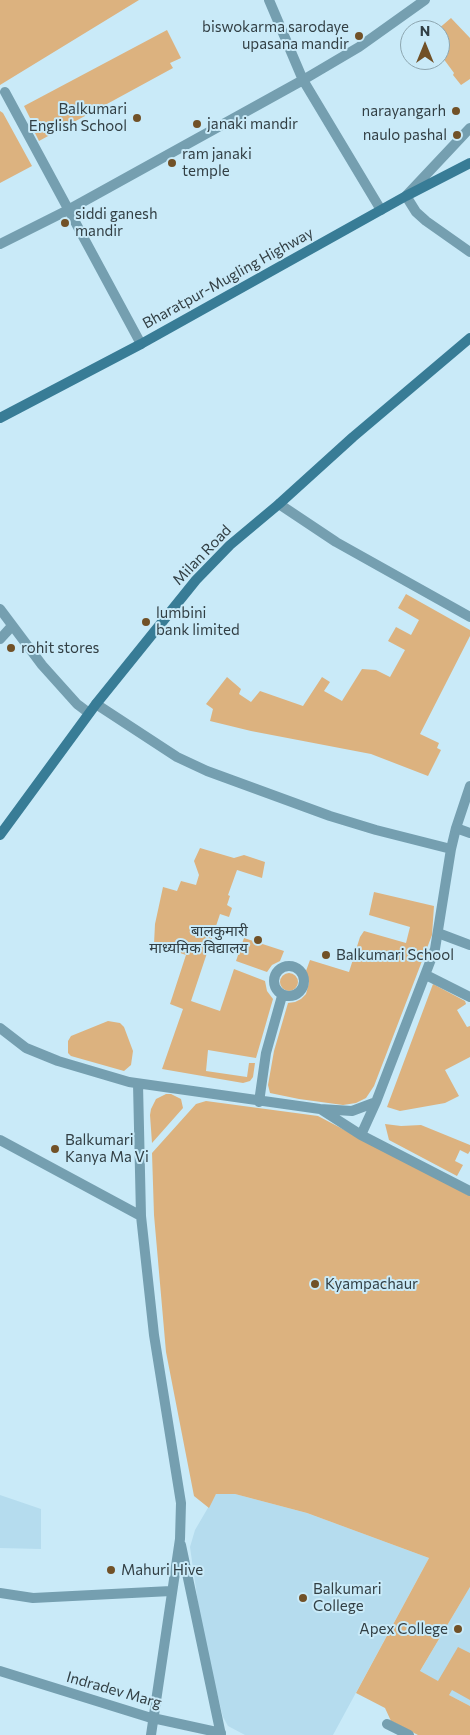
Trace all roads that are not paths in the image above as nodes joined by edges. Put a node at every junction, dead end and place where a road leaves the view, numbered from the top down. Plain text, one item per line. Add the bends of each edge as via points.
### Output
1 (269, 0) edge
2 (425, 0) edge
3 (303, 80) junction
4 (5, 92) dead end
5 (470, 128) edge
6 (470, 163) edge
7 (406, 196) junction
8 (68, 210) junction
9 (381, 210) junction
10 (0, 244) edge
11 (470, 252) edge
12 (470, 338) edge
13 (141, 344) junction
14 (0, 418) edge
15 (279, 504) junction
16 (0, 609) edge
17 (470, 617) edge
18 (12, 626) junction
19 (0, 639) edge
20 (96, 704) junction
21 (89, 713) junction
22 (470, 786) edge
23 (456, 828) junction
24 (470, 833) edge
25 (0, 835) edge
26 (451, 849) junction
27 (438, 932) junction
28 (470, 945) edge
29 (426, 975) junction
30 (282, 996) dead end
31 (470, 997) edge
32 (0, 1028) edge
33 (138, 1084) junction
34 (259, 1102) junction
35 (376, 1102) junction
36 (320, 1109) junction
37 (361, 1135) junction
38 (0, 1140) edge
39 (470, 1191) edge
40 (140, 1216) junction
41 (180, 1539) junction
42 (171, 1591) junction
43 (0, 1593) edge
44 (0, 1671) edge
45 (154, 1718) junction
46 (387, 1724) dead end
47 (221, 1734) edge
48 (151, 1735) edge
49 (409, 1735) edge

1 - 3 street
2 - 3 street via 359,47
3 - 8 street
3 - 9 street
4 - 8 street
5 - 7 street
6 - 7 street, Bharatpur-Mugling Highway
7 - 9 street, Bharatpur-Mugling Highway
7 - 11 street via 426,221
8 - 10 street
8 - 13 street
9 - 13 street, Bharatpur-Mugling Highway
12 - 15 street, Milan Road
13 - 14 street, Bharatpur-Mugling Highway
15 - 17 street via 336,542
15 - 20 street, Milan Road via 230,545 196,580
16 - 18 street
18 - 19 street
18 - 21 street via 42,666
20 - 21 street, Milan Road
20 - 26 street via 177,757 207,771 348,822
21 - 25 street, Milan Road
22 - 23 street
23 - 24 street
23 - 26 street
26 - 27 street
27 - 28 street
27 - 29 street
29 - 31 street
29 - 35 street
30 - 34 street via 266,1053
32 - 33 street via 26,1048 58,1061
33 - 34 street
33 - 40 street
34 - 36 street
35 - 36 street via 352,1111
35 - 37 street
36 - 37 street
37 - 39 street
38 - 40 street
40 - 41 street via 180,1503
41 - 42 street
41 - 47 street
42 - 43 street via 33,1598
42 - 45 street
44 - 45 street, Indradev Marg
45 - 47 street, Indradev Marg
45 - 48 street
46 - 49 street

